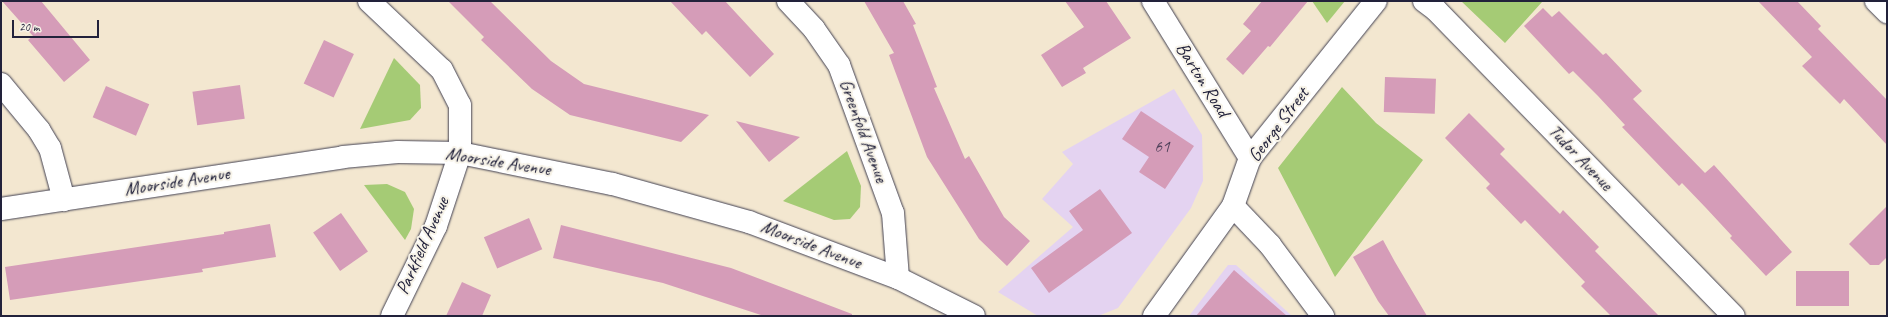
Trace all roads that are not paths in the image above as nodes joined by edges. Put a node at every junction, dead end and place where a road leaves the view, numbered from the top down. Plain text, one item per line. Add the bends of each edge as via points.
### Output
1 (370, 1) edge
2 (788, 1) edge
3 (1153, 1) edge
4 (1376, 1) edge
5 (1424, 1) edge
6 (1876, 1) edge
7 (1887, 12) edge
8 (1, 84) edge
9 (460, 153) junction
10 (1250, 158) junction
11 (64, 200) junction
12 (1233, 206) junction
13 (1, 209) edge
14 (898, 278) junction
15 (392, 316) edge
16 (974, 316) edge
17 (1154, 316) edge
18 (1323, 316) edge
19 (1734, 316) edge

1 - 9 street, Parkfield Avenue via 442,70 460,105
2 - 14 street, Greenfold Avenue via 814,29 840,65 893,213
3 - 10 street, Barton Road
4 - 10 street, George Street
5 - 19 street, Tudor Avenue via 1436,10
6 - 7 street
8 - 11 street via 39,130 50,148
9 - 11 street, Moorside Avenue via 398,152 343,157
9 - 14 street, Moorside Avenue via 613,184 749,222
9 - 15 street, Parkfield Avenue via 436,226
10 - 12 street, George Street
11 - 13 street, Moorside Avenue
12 - 17 street, George Street
12 - 18 street via 1270,245
14 - 16 street, Moorside Avenue

